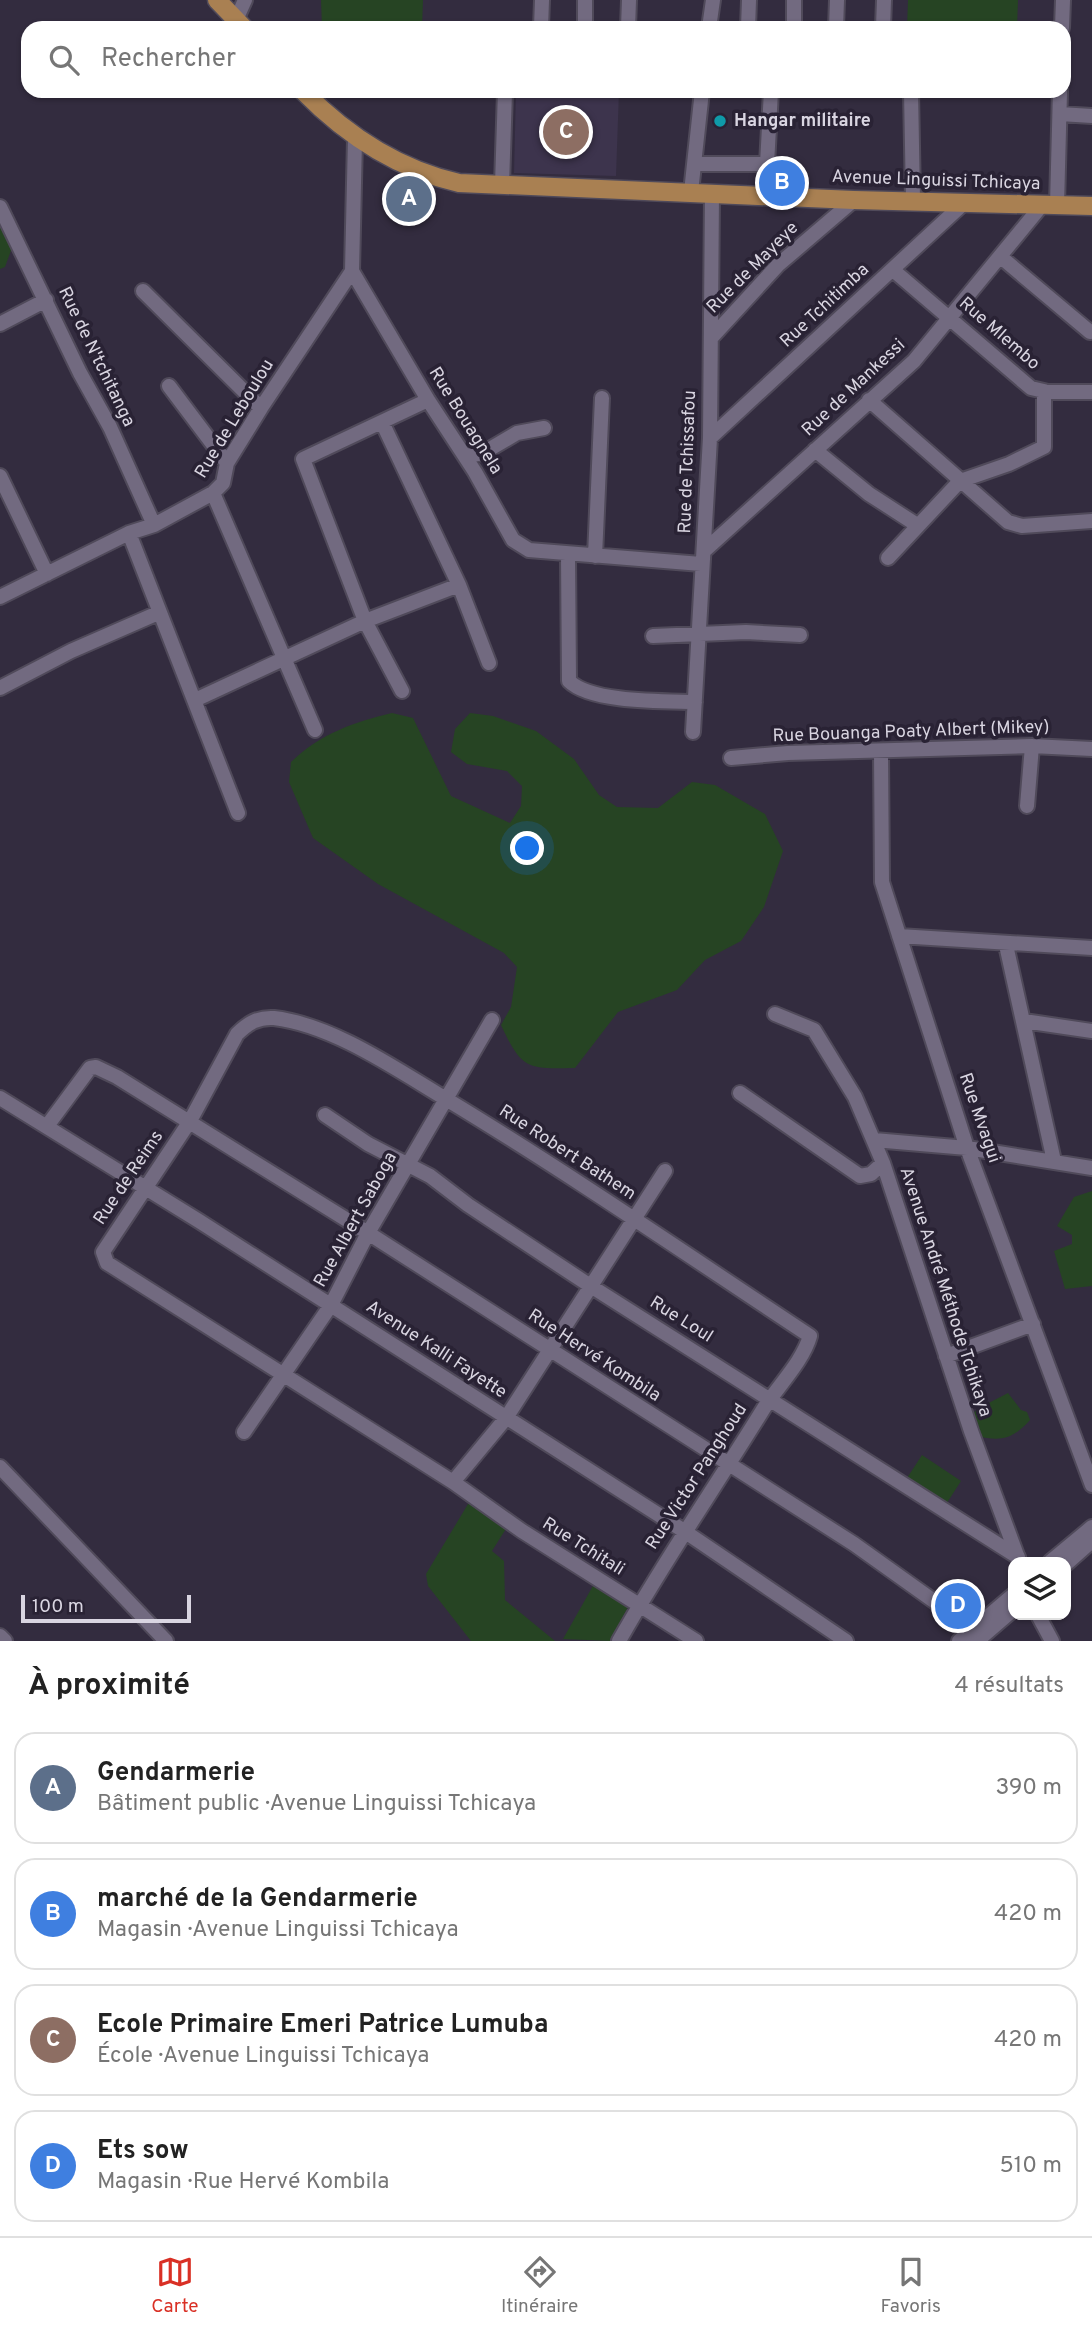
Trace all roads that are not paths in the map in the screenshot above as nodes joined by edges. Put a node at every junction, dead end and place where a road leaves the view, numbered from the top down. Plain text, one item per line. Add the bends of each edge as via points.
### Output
1 (217, 0) edge
2 (245, 0) edge
3 (542, 0) edge
4 (585, 0) edge
5 (629, 0) edge
6 (713, 0) edge
7 (748, 0) edge
8 (794, 0) edge
9 (837, 0) edge
10 (884, 0) edge
11 (1063, 0) edge
12 (237, 21) edge
13 (241, 21) edge
14 (541, 21) edge
15 (584, 21) edge
16 (628, 21) edge
17 (710, 21) edge
18 (748, 21) edge
19 (794, 21) edge
20 (836, 21) edge
21 (883, 21) edge
22 (1062, 21) edge
23 (311, 98) edge
24 (505, 98) edge
25 (701, 98) edge
26 (771, 98) edge
27 (911, 98) edge
28 (1060, 98) edge
29 (1060, 114) junction
30 (1092, 116) edge
31 (355, 139) junction
32 (695, 164) junction
33 (502, 186) junction
34 (691, 192) junction
35 (712, 193) junction
36 (854, 200) junction
37 (913, 200) junction
38 (965, 202) junction
39 (1050, 205) junction
40 (1092, 206) edge
41 (0, 207) edge
42 (1002, 258) junction
43 (893, 270) junction
44 (352, 271) junction
45 (143, 291) dead end
46 (47, 300) junction
47 (950, 316) junction
48 (0, 324) edge
49 (1090, 332) edge
50 (712, 337) junction
51 (169, 386) dead end
52 (1044, 391) junction
53 (1092, 392) edge
54 (602, 398) dead end
55 (428, 400) junction
56 (869, 400) junction
57 (261, 408) junction
58 (382, 422) junction
59 (544, 428) dead end
60 (710, 438) junction
61 (816, 450) junction
62 (466, 456) junction
63 (227, 463) junction
64 (0, 475) edge
65 (960, 481) junction
66 (213, 493) junction
67 (1092, 521) edge
68 (155, 525) junction
69 (917, 525) junction
70 (128, 533) junction
71 (568, 555) junction
72 (595, 556) junction
73 (702, 558) junction
74 (888, 558) dead end
75 (47, 574) junction
76 (459, 585) junction
77 (0, 597) edge
78 (158, 613) junction
79 (365, 621) junction
80 (699, 634) junction
81 (800, 635) dead end
82 (653, 636) dead end
83 (282, 659) junction
84 (489, 663) dead end
85 (0, 688) edge
86 (402, 691) dead end
87 (195, 700) junction
88 (695, 702) junction
89 (315, 730) dead end
90 (693, 732) dead end
91 (1032, 746) junction
92 (1092, 749) edge
93 (881, 752) junction
94 (731, 758) dead end
95 (1027, 806) dead end
96 (238, 813) dead end
97 (899, 936) junction
98 (1006, 945) junction
99 (1092, 948) edge
100 (775, 1014) dead end
101 (492, 1020) dead end
102 (1024, 1021) junction
103 (292, 1023) joint
104 (1092, 1031) edge
105 (740, 1093) dead end
106 (0, 1098) edge
107 (446, 1099) junction
108 (325, 1115) dead end
109 (190, 1121) junction
110 (47, 1126) junction
111 (874, 1140) junction
112 (967, 1148) junction
113 (1054, 1161) junction
114 (883, 1163) junction
115 (407, 1164) junction
116 (1092, 1168) edge
117 (665, 1171) dead end
118 (146, 1188) junction
119 (632, 1219) junction
120 (368, 1233) junction
121 (105, 1255) joint
122 (589, 1285) junction
123 (331, 1305) junction
124 (1032, 1324) junction
125 (810, 1336) joint
126 (549, 1351) junction
127 (946, 1356) junction
128 (285, 1374) junction
129 (770, 1399) junction
130 (506, 1418) junction
131 (244, 1432) dead end
132 (729, 1465) junction
133 (0, 1467) edge
134 (453, 1482) junction
135 (1092, 1485) edge
136 (1092, 1527) edge
137 (684, 1531) junction
138 (1092, 1541) edge
139 (1014, 1557) edge
140 (1018, 1557) edge
141 (1056, 1557) edge
142 (1071, 1560) edge
143 (1008, 1600) edge
144 (639, 1605) junction
145 (1008, 1613) edge
146 (1041, 1620) edge
147 (975, 1635) edge
148 (0, 1636) edge
149 (5, 1641) edge
150 (166, 1641) edge
151 (619, 1641) edge
152 (696, 1641) edge
153 (846, 1641) edge
154 (959, 1641) edge
155 (1052, 1641) edge

1 - 12 main road
2 - 13 street
3 - 14 street
4 - 15 street
5 - 16 street
6 - 17 street
7 - 18 street
8 - 19 street
9 - 20 street
10 - 21 street
11 - 22 street
23 - 31 main road, Avenue Linguissi Tchicaya
24 - 33 street
25 - 32 street
26 - 32 street via 767,164
27 - 37 street
28 - 29 street
29 - 30 street
29 - 39 street
31 - 33 main road, Avenue Linguissi Tchicaya via 430,177
31 - 44 street
32 - 34 street
33 - 34 main road, Avenue Linguissi Tchicaya
34 - 35 main road, Avenue Linguissi Tchicaya
35 - 36 main road, Avenue Linguissi Tchicaya
35 - 50 street, Rue de Tchissafou
36 - 37 main road, Avenue Linguissi Tchicaya
36 - 50 street, Rue de Mayeye via 778,265
37 - 38 main road, Avenue Linguissi Tchicaya
38 - 39 main road, Avenue Linguissi Tchicaya
38 - 43 street, Rue Tchitimba
39 - 40 main road, Avenue Linguissi Tchicaya
39 - 42 street, Rue de Mankessi
41 - 46 street, Rue de N'tchitanga
42 - 47 street, Rue de Mankessi
42 - 49 street
43 - 47 street, Rue Mlembo
43 - 60 street, Rue Tchitimba
44 - 55 street, Rue Bouagnela
44 - 57 street, Rue de Leboulou
45 - 57 street
46 - 48 street
46 - 68 street, Rue de N'tchitanga
47 - 52 street, Rue Mlembo via 1019,379
47 - 56 street, Rue de Mankessi via 914,361
50 - 60 street, Rue de Tchissafou
51 - 63 street
52 - 53 street, Rue Mlembo
52 - 65 street via 1044,447
54 - 72 street
55 - 58 street
55 - 62 street, Rue Bouagnela
56 - 61 street, Rue de Mankessi
56 - 65 street
57 - 63 street, Rue de Leboulou
58 - 76 street
58 - 79 street via 303,459
59 - 62 street via 517,433
60 - 73 street, Rue de Tchissafou
61 - 69 street via 869,494
61 - 73 street, Rue de Mankessi
62 - 71 street, Rue Bouagnela via 513,540 529,551
63 - 66 street, Rue de Leboulou via 223,482
64 - 75 street
65 - 67 street via 1013,525
65 - 69 street
66 - 68 street, Rue de Leboulou
66 - 83 street
68 - 70 street, Rue de Leboulou
69 - 74 street
70 - 75 street, Rue de Leboulou
70 - 78 street
71 - 72 street, Rue Bouagnela
71 - 88 street via 569,681 636,701
72 - 73 street, Rue Bouagnela
73 - 80 street, Rue de Tchissafou
75 - 77 street, Rue de Leboulou
76 - 79 street
76 - 84 street
78 - 85 street
78 - 87 street
79 - 83 street
79 - 86 street
80 - 81 street
80 - 82 street
80 - 88 street, Rue de Tchissafou
83 - 87 street
83 - 89 street
87 - 96 street
88 - 90 street, Rue de Tchissafou
91 - 92 street, Rue Bouanga Poaty Albert (Mikey)
91 - 93 street, Rue Bouanga Poaty Albert (Mikey)
91 - 95 street
93 - 94 street, Rue Bouanga Poaty Albert (Mikey)
93 - 97 street, Rue Mvagui via 881,882
97 - 98 street
97 - 112 street, Rue Mvagui
98 - 99 street
98 - 102 street
100 - 111 street, Avenue André Méthode Tchikaya via 803,1024 823,1040
101 - 107 street, Rue Albert Saboga
102 - 104 street
102 - 113 street
103 - 107 street, Rue Robert Bathem via 336,1037 387,1062
103 - 109 street, Rue de Reims via 258,1019 242,1028
105 - 114 street via 860,1176 871,1174
106 - 110 street, Avenue Kalli Fayette
107 - 115 street, Rue Albert Saboga
107 - 119 street, Rue Robert Bathem
108 - 115 street, Rue Loul
109 - 110 street, Rue Hervé Kombila via 94,1066
109 - 118 street, Rue de Reims
109 - 120 street, Rue Hervé Kombila
110 - 118 street, Avenue Kalli Fayette
111 - 112 street
111 - 114 street, Avenue André Méthode Tchikaya
112 - 113 street
112 - 124 street, Rue Mvagui
113 - 116 street
114 - 127 street, Avenue André Méthode Tchikaya
115 - 120 street, Rue Albert Saboga
115 - 122 street, Rue Loul
117 - 119 street
118 - 121 street, Rue de Reims
118 - 123 street, Avenue Kalli Fayette
119 - 122 street
119 - 125 street, Rue Robert Bathem
120 - 123 street, Rue Albert Saboga
120 - 126 street, Rue Hervé Kombila
121 - 128 street, Rue Tchitali via 107,1263
122 - 126 street
122 - 129 street, Rue Loul
123 - 128 street, Rue Albert Saboga
123 - 130 street, Avenue Kalli Fayette
124 - 127 street
124 - 135 street, Rue Mvagui
125 - 129 street, Rue Victor Panghoud
126 - 130 street
126 - 132 street, Rue Hervé Kombila
127 - 140 street, Avenue André Méthode Tchikaya
128 - 131 street, Rue Albert Saboga
128 - 134 street, Rue Tchitali
129 - 132 street, Rue Victor Panghoud
129 - 139 street, Rue Loul
130 - 134 street
130 - 137 street, Avenue Kalli Fayette
132 - 137 street, Rue Victor Panghoud
132 - 147 street, Rue Hervé Kombila via 854,1544
133 - 150 street
134 - 144 street, Rue Tchitali
136 - 141 street
137 - 144 street, Rue Victor Panghoud
137 - 153 street, Avenue Kalli Fayette
138 - 142 street
143 - 147 street
144 - 151 street, Rue Victor Panghoud
144 - 152 street, Rue Tchitali
145 - 147 street
146 - 155 street
147 - 154 street
148 - 149 street

